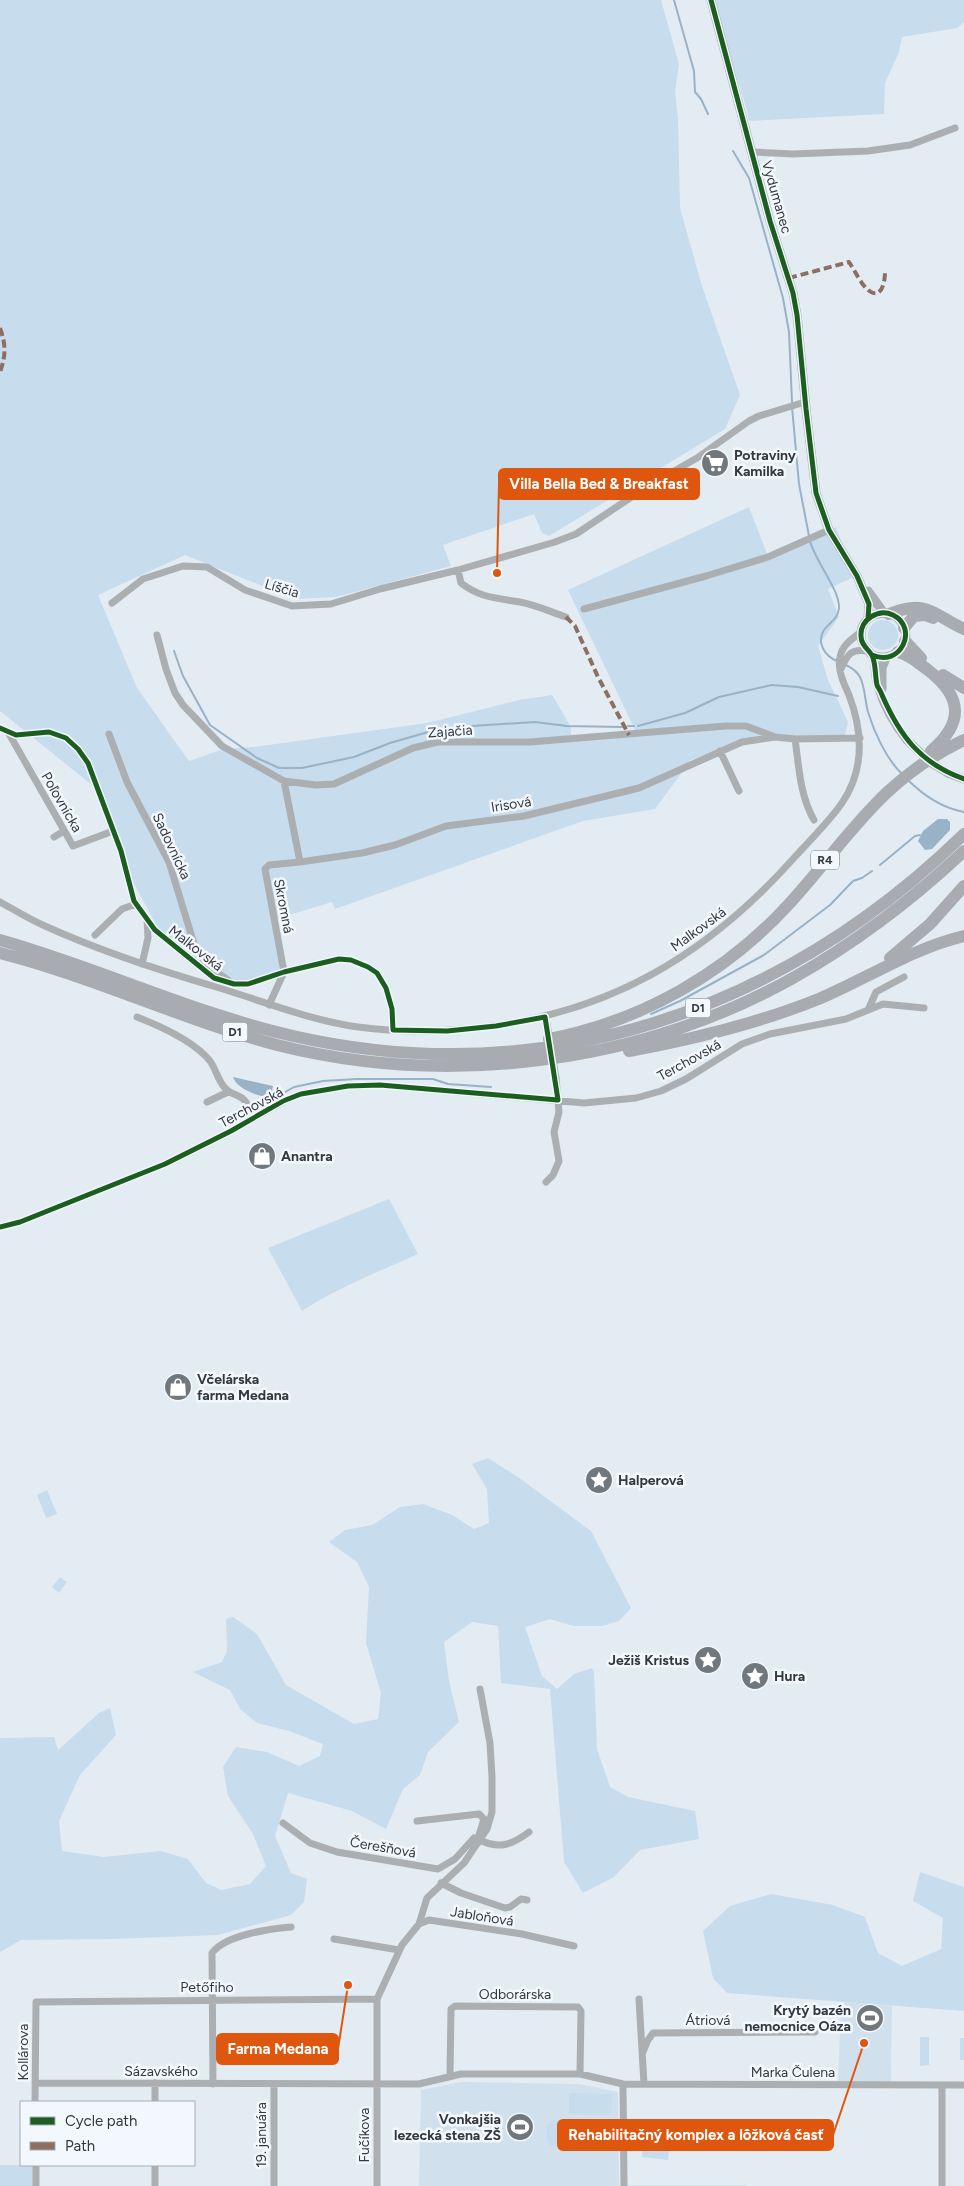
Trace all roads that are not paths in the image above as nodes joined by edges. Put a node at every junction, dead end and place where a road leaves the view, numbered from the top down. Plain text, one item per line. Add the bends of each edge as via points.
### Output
1 (711, 0) edge
2 (956, 128) dead end
3 (753, 152) junction
4 (801, 403) junction
5 (829, 530) junction
6 (458, 570) junction
7 (857, 576) junction
8 (112, 603) dead end
9 (584, 609) dead end
10 (886, 613) junction
11 (566, 617) dead end
12 (868, 619) junction
13 (904, 628) junction
14 (964, 629) edge
15 (861, 632) junction
16 (964, 634) edge
17 (157, 635) dead end
18 (905, 641) junction
19 (869, 653) junction
20 (892, 655) junction
21 (843, 656) junction
22 (964, 688) edge
23 (882, 694) junction
24 (0, 728) edge
25 (8, 732) junction
26 (109, 734) dead end
27 (775, 737) junction
28 (860, 738) junction
29 (796, 739) junction
30 (964, 740) edge
31 (720, 751) junction
32 (912, 770) junction
33 (964, 779) edge
34 (284, 781) junction
35 (739, 791) dead end
36 (814, 820) dead end
37 (64, 831) junction
38 (113, 831) junction
39 (964, 834) edge
40 (54, 837) dead end
41 (964, 851) edge
42 (300, 862) junction
43 (964, 886) edge
44 (0, 902) edge
45 (136, 904) junction
46 (882, 913) junction
47 (147, 918) junction
48 (95, 936) dead end
49 (964, 936) edge
50 (0, 940) edge
51 (0, 953) edge
52 (142, 964) junction
53 (284, 972) junction
54 (904, 977) dead end
55 (859, 979) junction
56 (234, 984) junction
57 (269, 1005) junction
58 (869, 1008) junction
59 (924, 1008) dead end
60 (137, 1018) dead end
61 (546, 1021) junction
62 (393, 1030) junction
63 (499, 1052) junction
64 (575, 1055) junction
65 (228, 1092) junction
66 (558, 1100) junction
67 (207, 1102) dead end
68 (255, 1117) junction
69 (546, 1182) dead end
70 (0, 1227) edge
71 (480, 1688) dead end
72 (417, 1821) dead end
73 (283, 1823) dead end
74 (529, 1832) dead end
75 (478, 1840) junction
76 (441, 1883) junction
77 (527, 1900) dead end
78 (423, 1914) junction
79 (429, 1920) junction
80 (419, 1924) junction
81 (291, 1927) dead end
82 (334, 1939) dead end
83 (574, 1946) dead end
84 (399, 1950) junction
85 (211, 1999) junction
86 (377, 1999) junction
87 (639, 1999) dead end
88 (36, 2002) joint
89 (815, 2032) dead end
90 (643, 2052) junction
91 (580, 2074) junction
92 (450, 2075) junction
93 (35, 2083) junction
94 (155, 2084) junction
95 (213, 2084) junction
96 (274, 2084) junction
97 (376, 2084) junction
98 (623, 2084) junction
99 (644, 2084) junction
100 (942, 2085) junction
101 (964, 2085) edge
102 (35, 2101) edge
103 (155, 2101) edge
104 (36, 2166) edge
105 (155, 2166) edge
106 (36, 2186) edge
107 (155, 2186) edge
108 (274, 2186) edge
109 (377, 2186) edge
110 (624, 2186) edge
111 (942, 2186) edge

1 - 3 main road, Vydumanec
2 - 3 street, Vydumanec via 910,145 868,151
3 - 4 main road, Vydumanec via 797,314
4 - 5 main road, Vydumanec via 816,493
4 - 6 street, Líščia via 749,421 697,458 576,534
5 - 7 main road, Vydumanec
5 - 9 street via 768,557
6 - 8 street, Líščia via 330,604 292,606 245,590 207,567 183,566 143,579
6 - 11 street via 460,583 470,590
7 - 10 main road
7 - 12 main road via 869,604
10 - 12 main road via 875,614
10 - 13 main road via 898,619
10 - 14 highway via 917,606 935,612
12 - 15 main road
13 - 16 highway via 914,616 925,615
13 - 18 main road
15 - 19 main road via 862,642
15 - 21 street via 846,644
17 - 34 street, Zajačia via 166,669 183,705 222,746
18 - 20 main road
18 - 22 highway via 933,668
19 - 20 main road
19 - 21 street via 854,650
19 - 23 main road
20 - 23 main road via 882,668
20 - 32 highway via 913,659 948,686 956,707 952,730
21 - 28 street, Malkovská via 841,669
23 - 33 main road, bridge via 894,722 907,740 930,762
24 - 25 street, Malkovská
25 - 37 street, Poľovnícka
25 - 38 street, Malkovská via 16,736 49,732 66,738 78,749 88,764
26 - 56 street, Sadovnícka via 127,782 169,862 201,958
27 - 29 street, Zajačia
27 - 31 street, Irisová via 742,742
27 - 34 street, Zajačia via 758,729 726,726 530,742 438,742 413,748 334,784
28 - 29 street, Zajačia
28 - 61 street, Malkovská via 859,762 843,802 740,914 694,949 640,981
29 - 36 street via 803,796
30 - 32 highway, R4
31 - 35 street
31 - 42 street, Irisová via 639,788 524,816 446,826 362,853
32 - 63 highway, R4 via 865,812 780,914 706,976 668,998 615,1020
34 - 42 street, Skromná
37 - 38 street, Poľovnícka via 73,846
37 - 40 street
38 - 45 street, Malkovská
39 - 46 highway, D1
41 - 46 highway, D1 via 923,888
42 - 53 street, Skromná via 269,865 265,869
43 - 55 highway via 916,937
44 - 52 street, Malkovská via 43,926
45 - 47 street, Malkovská
45 - 48 street via 122,909
46 - 63 highway, D1 via 798,961 728,996 685,1013 582,1041
46 - 64 highway, D1 via 813,967 762,994 723,1012 652,1037
47 - 52 street, Malkovská via 148,938
47 - 56 street, Malkovská via 155,930 214,978
49 - 55 highway via 920,950
50 - 63 highway, D1 via 214,1013 294,1036 398,1052
51 - 64 highway, D1 via 243,1035 306,1051 405,1064 448,1066 506,1064
52 - 57 street, Malkovská
53 - 56 street, Malkovská via 254,982
53 - 57 street
53 - 62 street, Malkovská via 339,960 368,966 377,973 386,988
54 - 58 street via 876,992
55 - 64 highway via 799,1007 742,1025 616,1053
57 - 62 street, Malkovská via 356,1027
58 - 59 street, Terchovská via 883,1004
58 - 66 street, Terchovská via 846,1020 770,1034 742,1044 661,1091 609,1102
60 - 65 street, Terchovská via 165,1029 204,1054
61 - 62 street, Malkovská via 447,1031
61 - 66 street, bridge
65 - 67 street
65 - 68 street, Terchovská via 241,1098
66 - 68 street, Terchovská via 380,1084 301,1094
66 - 69 street via 554,1132 559,1160
68 - 70 street, Terchovská via 165,1164
71 - 75 street, Čerešňová via 490,1744 492,1812 487,1829
72 - 75 street, Čerešňová via 482,1815 483,1825
73 - 75 street, Čerešňová via 310,1843 337,1852 438,1869
74 - 75 street via 510,1845 491,1845
75 - 76 street, Čerešňová via 464,1863
76 - 77 street via 505,1908 521,1898
76 - 78 street, Čerešňová via 427,1898
78 - 79 street
78 - 80 street, Čerešňová
79 - 80 street, Jabloňová
79 - 83 street, Jabloňová via 522,1934
80 - 84 street
81 - 85 street via 258,1930 216,1948 212,1953
82 - 84 street
84 - 86 street
85 - 86 street, Petőfiho
85 - 88 street, Petőfiho
85 - 95 street
86 - 97 street
87 - 90 street
88 - 93 street, Kollárova
89 - 90 street, Átriová via 654,2032
90 - 99 street
91 - 92 street
91 - 92 street, Odborárska via 581,2011 578,2007 455,2006 451,2009
91 - 98 street
92 - 97 street via 419,2084
93 - 94 street, Sázavského
93 - 102 street, Kollárova
94 - 95 street, Sázavského
94 - 103 street
95 - 96 street, Sázavského
96 - 97 street, Sázavského
96 - 108 street, 19. januára
97 - 109 street, Fučíkova
98 - 99 street
98 - 110 street
99 - 100 street, Marka Čulena
100 - 101 street, Marka Čulena
100 - 111 street
104 - 106 street
105 - 107 street

